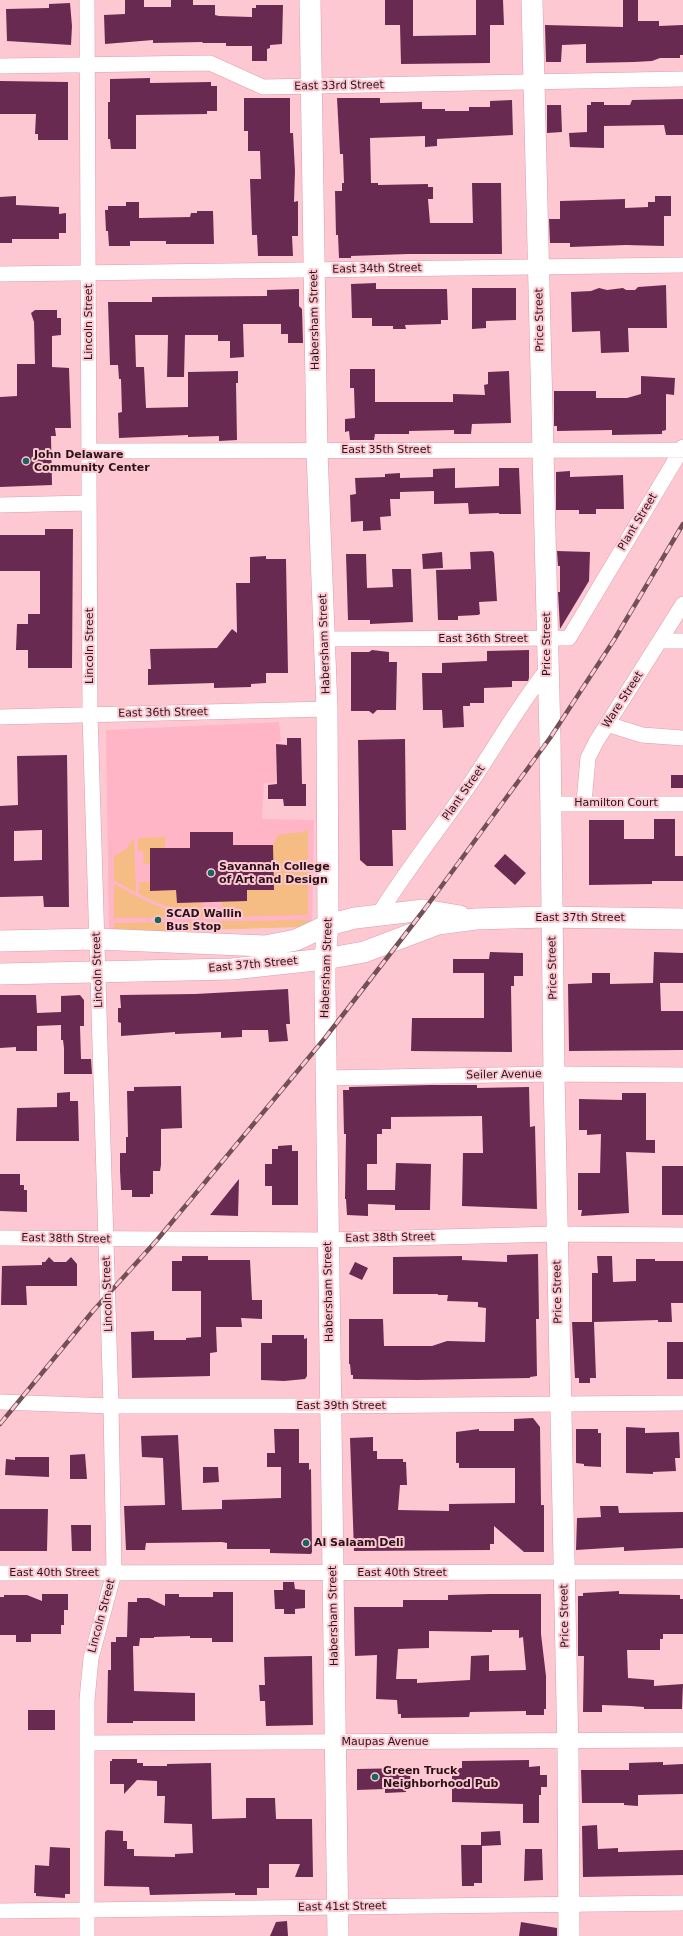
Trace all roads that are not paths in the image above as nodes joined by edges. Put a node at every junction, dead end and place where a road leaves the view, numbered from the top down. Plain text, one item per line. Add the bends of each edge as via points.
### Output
1 (87, 0) edge
2 (310, 0) edge
3 (532, 0) edge
4 (87, 64) junction
5 (0, 66) edge
6 (683, 79) edge
7 (534, 80) junction
8 (312, 87) junction
9 (683, 265) edge
10 (539, 266) junction
11 (314, 270) junction
12 (88, 273) junction
13 (0, 274) edge
14 (682, 449) edge
15 (543, 450) junction
16 (89, 451) junction
17 (317, 451) junction
18 (89, 503) junction
19 (0, 505) edge
20 (683, 604) edge
21 (569, 638) joint
22 (325, 639) junction
23 (548, 639) junction
24 (661, 641) junction
25 (683, 641) edge
26 (547, 670) junction
27 (327, 709) junction
28 (90, 715) junction
29 (0, 717) edge
30 (607, 724) junction
31 (683, 738) edge
32 (584, 802) junction
33 (550, 804) junction
34 (683, 804) edge
35 (379, 914) junction
36 (552, 917) junction
37 (476, 919) junction
38 (683, 919) edge
39 (328, 925) junction
40 (97, 939) junction
41 (0, 941) edge
42 (324, 959) junction
43 (98, 970) junction
44 (0, 974) edge
45 (554, 1074) junction
46 (683, 1075) edge
47 (326, 1078) junction
48 (558, 1234) junction
49 (683, 1235) edge
50 (0, 1238) edge
51 (106, 1239) junction
52 (328, 1240) junction
53 (0, 1402) edge
54 (683, 1403) edge
55 (560, 1404) junction
56 (111, 1406) junction
57 (330, 1406) junction
58 (564, 1572) junction
59 (683, 1572) edge
60 (0, 1573) edge
61 (114, 1573) junction
62 (333, 1573) junction
63 (567, 1740) junction
64 (683, 1740) edge
65 (335, 1742) junction
66 (87, 1743) junction
67 (683, 1903) edge
68 (570, 1905) junction
69 (338, 1907) junction
70 (87, 1910) junction
71 (0, 1911) edge
72 (87, 1936) edge
73 (338, 1936) edge
74 (569, 1936) edge

1 - 4 street, Lincoln Street
2 - 8 main road, Habersham Street
3 - 7 main road, Price Street
4 - 5 street, East 33rd Street
4 - 8 street, East 33rd Street via 210,63 263,87
4 - 12 street, Lincoln Street
6 - 7 street, East 33rd Street
7 - 8 street, East 33rd Street
7 - 10 main road, Price Street
8 - 11 main road, Habersham Street
9 - 10 street, East 34th Street
10 - 11 street, East 34th Street
10 - 15 main road, Price Street
11 - 12 street, East 34th Street
11 - 17 main road, Habersham Street
12 - 13 street, East 34th Street
12 - 16 street, Lincoln Street
14 - 15 street, East 35th Street
14 - 21 street, Plant Street
15 - 17 street, East 35th Street
15 - 23 main road, Price Street
16 - 17 street, East 35th Street
16 - 18 street, Lincoln Street
17 - 22 main road, Habersham Street
18 - 19 street
18 - 28 street, Lincoln Street
20 - 24 street, Ware Street
21 - 23 street, East 36th Street
22 - 23 street, East 36th Street
22 - 27 main road, Habersham Street
23 - 26 main road, Price Street
24 - 25 street
24 - 30 street, Ware Street
26 - 33 main road, Price Street
26 - 35 street, Plant Street via 525,697 494,749
27 - 28 street, East 36th Street
27 - 39 main road, Habersham Street
28 - 29 street, East 36th Street
28 - 40 street, Lincoln Street
30 - 31 street via 642,735
30 - 32 street, Ware Street via 588,758
32 - 33 street, Hamilton Court
32 - 34 street, Hamilton Court
33 - 36 main road, Price Street
35 - 37 main road, East 37th Street via 424,910
35 - 39 main road, East 37th Street
36 - 37 main road, East 37th Street
36 - 38 main road, East 37th Street
36 - 45 main road, Price Street
37 - 42 main road, East 37th Street via 438,924 364,952
39 - 40 main road, East 37th Street via 296,940 265,946
39 - 42 main road, Habersham Street
40 - 41 main road, East 37th Street
40 - 43 street, Lincoln Street
42 - 43 main road, East 37th Street via 232,970
42 - 47 main road, Habersham Street
43 - 44 main road, East 37th Street
43 - 51 street, Lincoln Street
45 - 46 street, Seiler Avenue
45 - 47 street, Seiler Avenue
45 - 48 main road, Price Street
47 - 52 main road, Habersham Street
48 - 49 street, East 38th Street
48 - 52 street, East 38th Street
48 - 55 main road, Price Street
50 - 51 street, East 38th Street
51 - 52 street, East 38th Street
51 - 56 street, Lincoln Street
52 - 57 main road, Habersham Street
53 - 56 street, East 39th Street
54 - 55 street, East 39th Street
55 - 57 street, East 39th Street
55 - 58 main road, Price Street
56 - 57 street, East 39th Street
56 - 61 street, Lincoln Street
57 - 62 main road, Habersham Street
58 - 59 street, East 40th Street
58 - 62 street, East 40th Street
58 - 63 main road, Price Street
60 - 61 street, East 40th Street
61 - 62 street, East 40th Street
61 - 66 street, Lincoln Street via 91,1658 86,1700
62 - 65 main road, Habersham Street
63 - 64 street, Maupas Avenue
63 - 65 street, Maupas Avenue
63 - 68 main road, Price Street
65 - 66 street, Maupas Avenue
65 - 69 main road, Habersham Street
66 - 70 street, Lincoln Street
67 - 68 street, East 41st Street
68 - 69 street, East 41st Street
68 - 74 main road, Price Street
69 - 70 street, East 41st Street
69 - 73 main road, Habersham Street
70 - 71 street, East 41st Street
70 - 72 street, Lincoln Street

